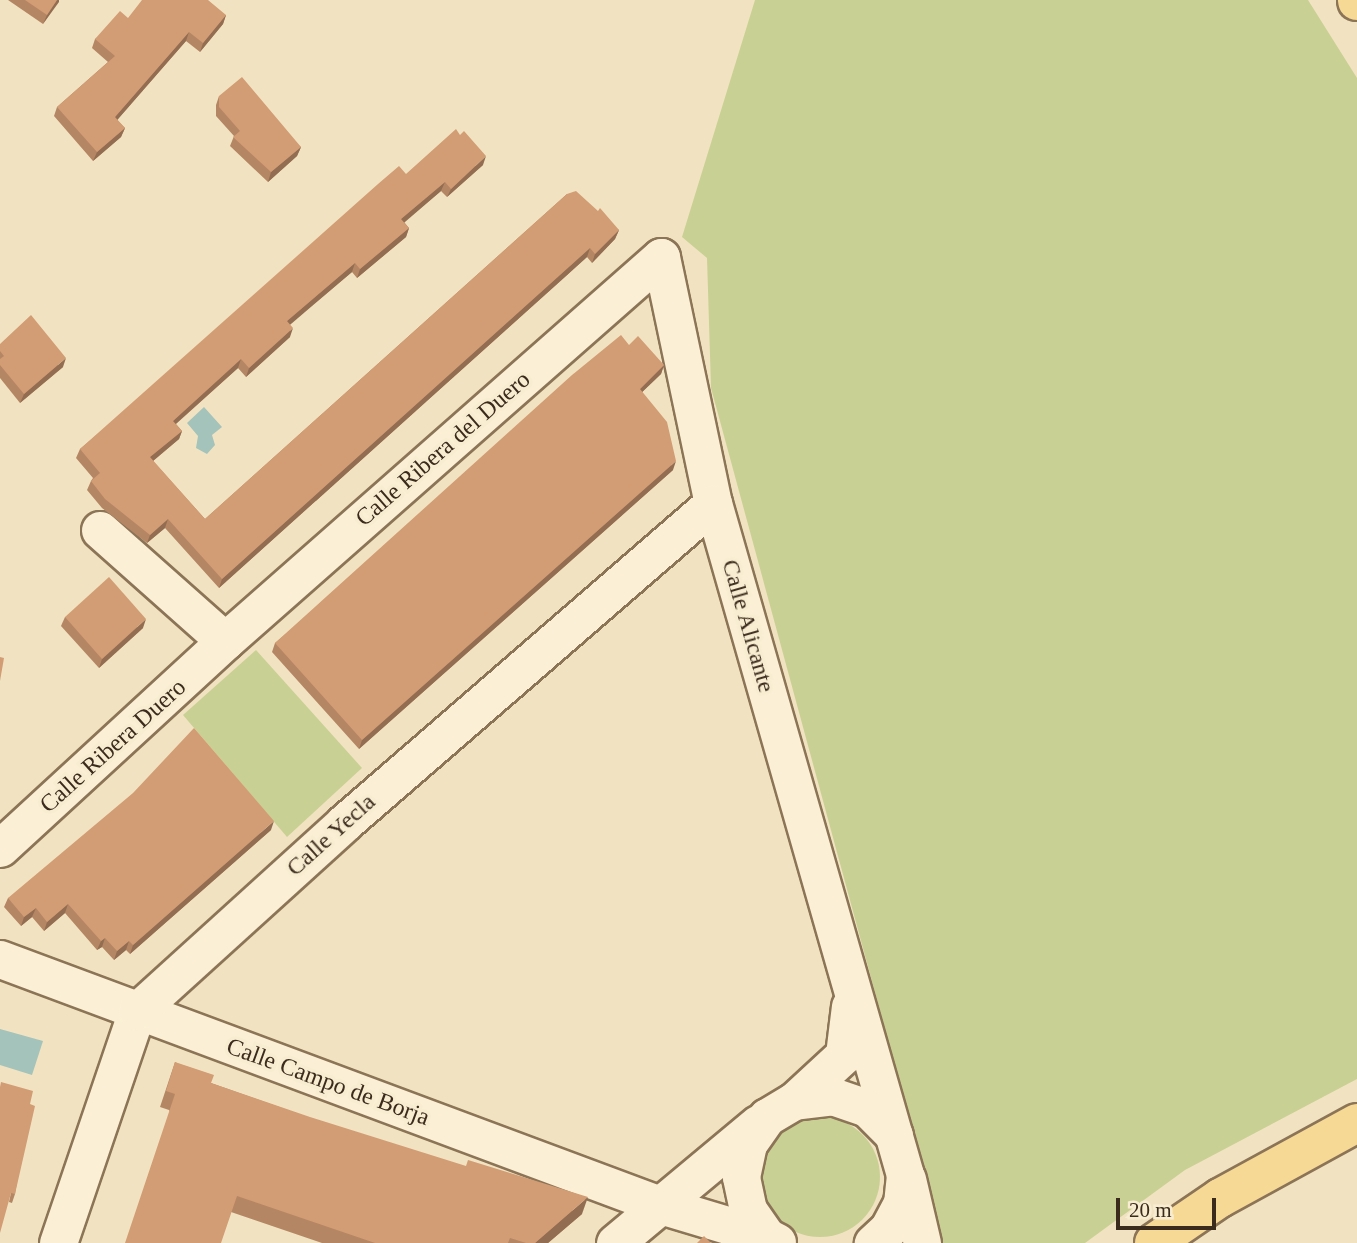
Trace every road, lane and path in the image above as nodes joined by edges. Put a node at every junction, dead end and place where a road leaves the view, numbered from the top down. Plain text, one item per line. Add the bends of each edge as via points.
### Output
1 (661, 257) joint
2 (713, 503) junction
3 (100, 530) dead end
4 (225, 641) junction
5 (0, 848) edge
6 (0, 959) edge
7 (850, 991) junction
8 (137, 1011) junction
9 (781, 1109) junction
10 (1357, 1123) edge
11 (894, 1135) junction
12 (905, 1175) junction
13 (657, 1203) junction
14 (772, 1240) edge
15 (58, 1243) edge
16 (615, 1243) edge
17 (873, 1243) edge
18 (922, 1243) edge
19 (1154, 1243) edge

1 - 2 street, Calle Alicante
1 - 4 street, Calle Ribera del Duero
2 - 7 street, Calle Alicante
2 - 8 street, Calle Yecla via 344,823
3 - 4 street
4 - 5 street, Calle Ribera Duero
6 - 8 street, Calle Campo de Borja
7 - 9 street, Calle Alicante via 844,1055
7 - 11 street, Calle Alicante
8 - 13 street, Calle Campo de Borja
8 - 15 street, Calle Yecla
9 - 11 street via 832,1096 867,1108
9 - 13 street
9 - 14 street via 748,1144 741,1177 748,1210
10 - 19 main road via 1220,1198
11 - 12 street, Calle Alicante
12 - 17 street via 902,1203 888,1229
12 - 18 street
13 - 14 street, Calle Campo de Borja
13 - 16 street

